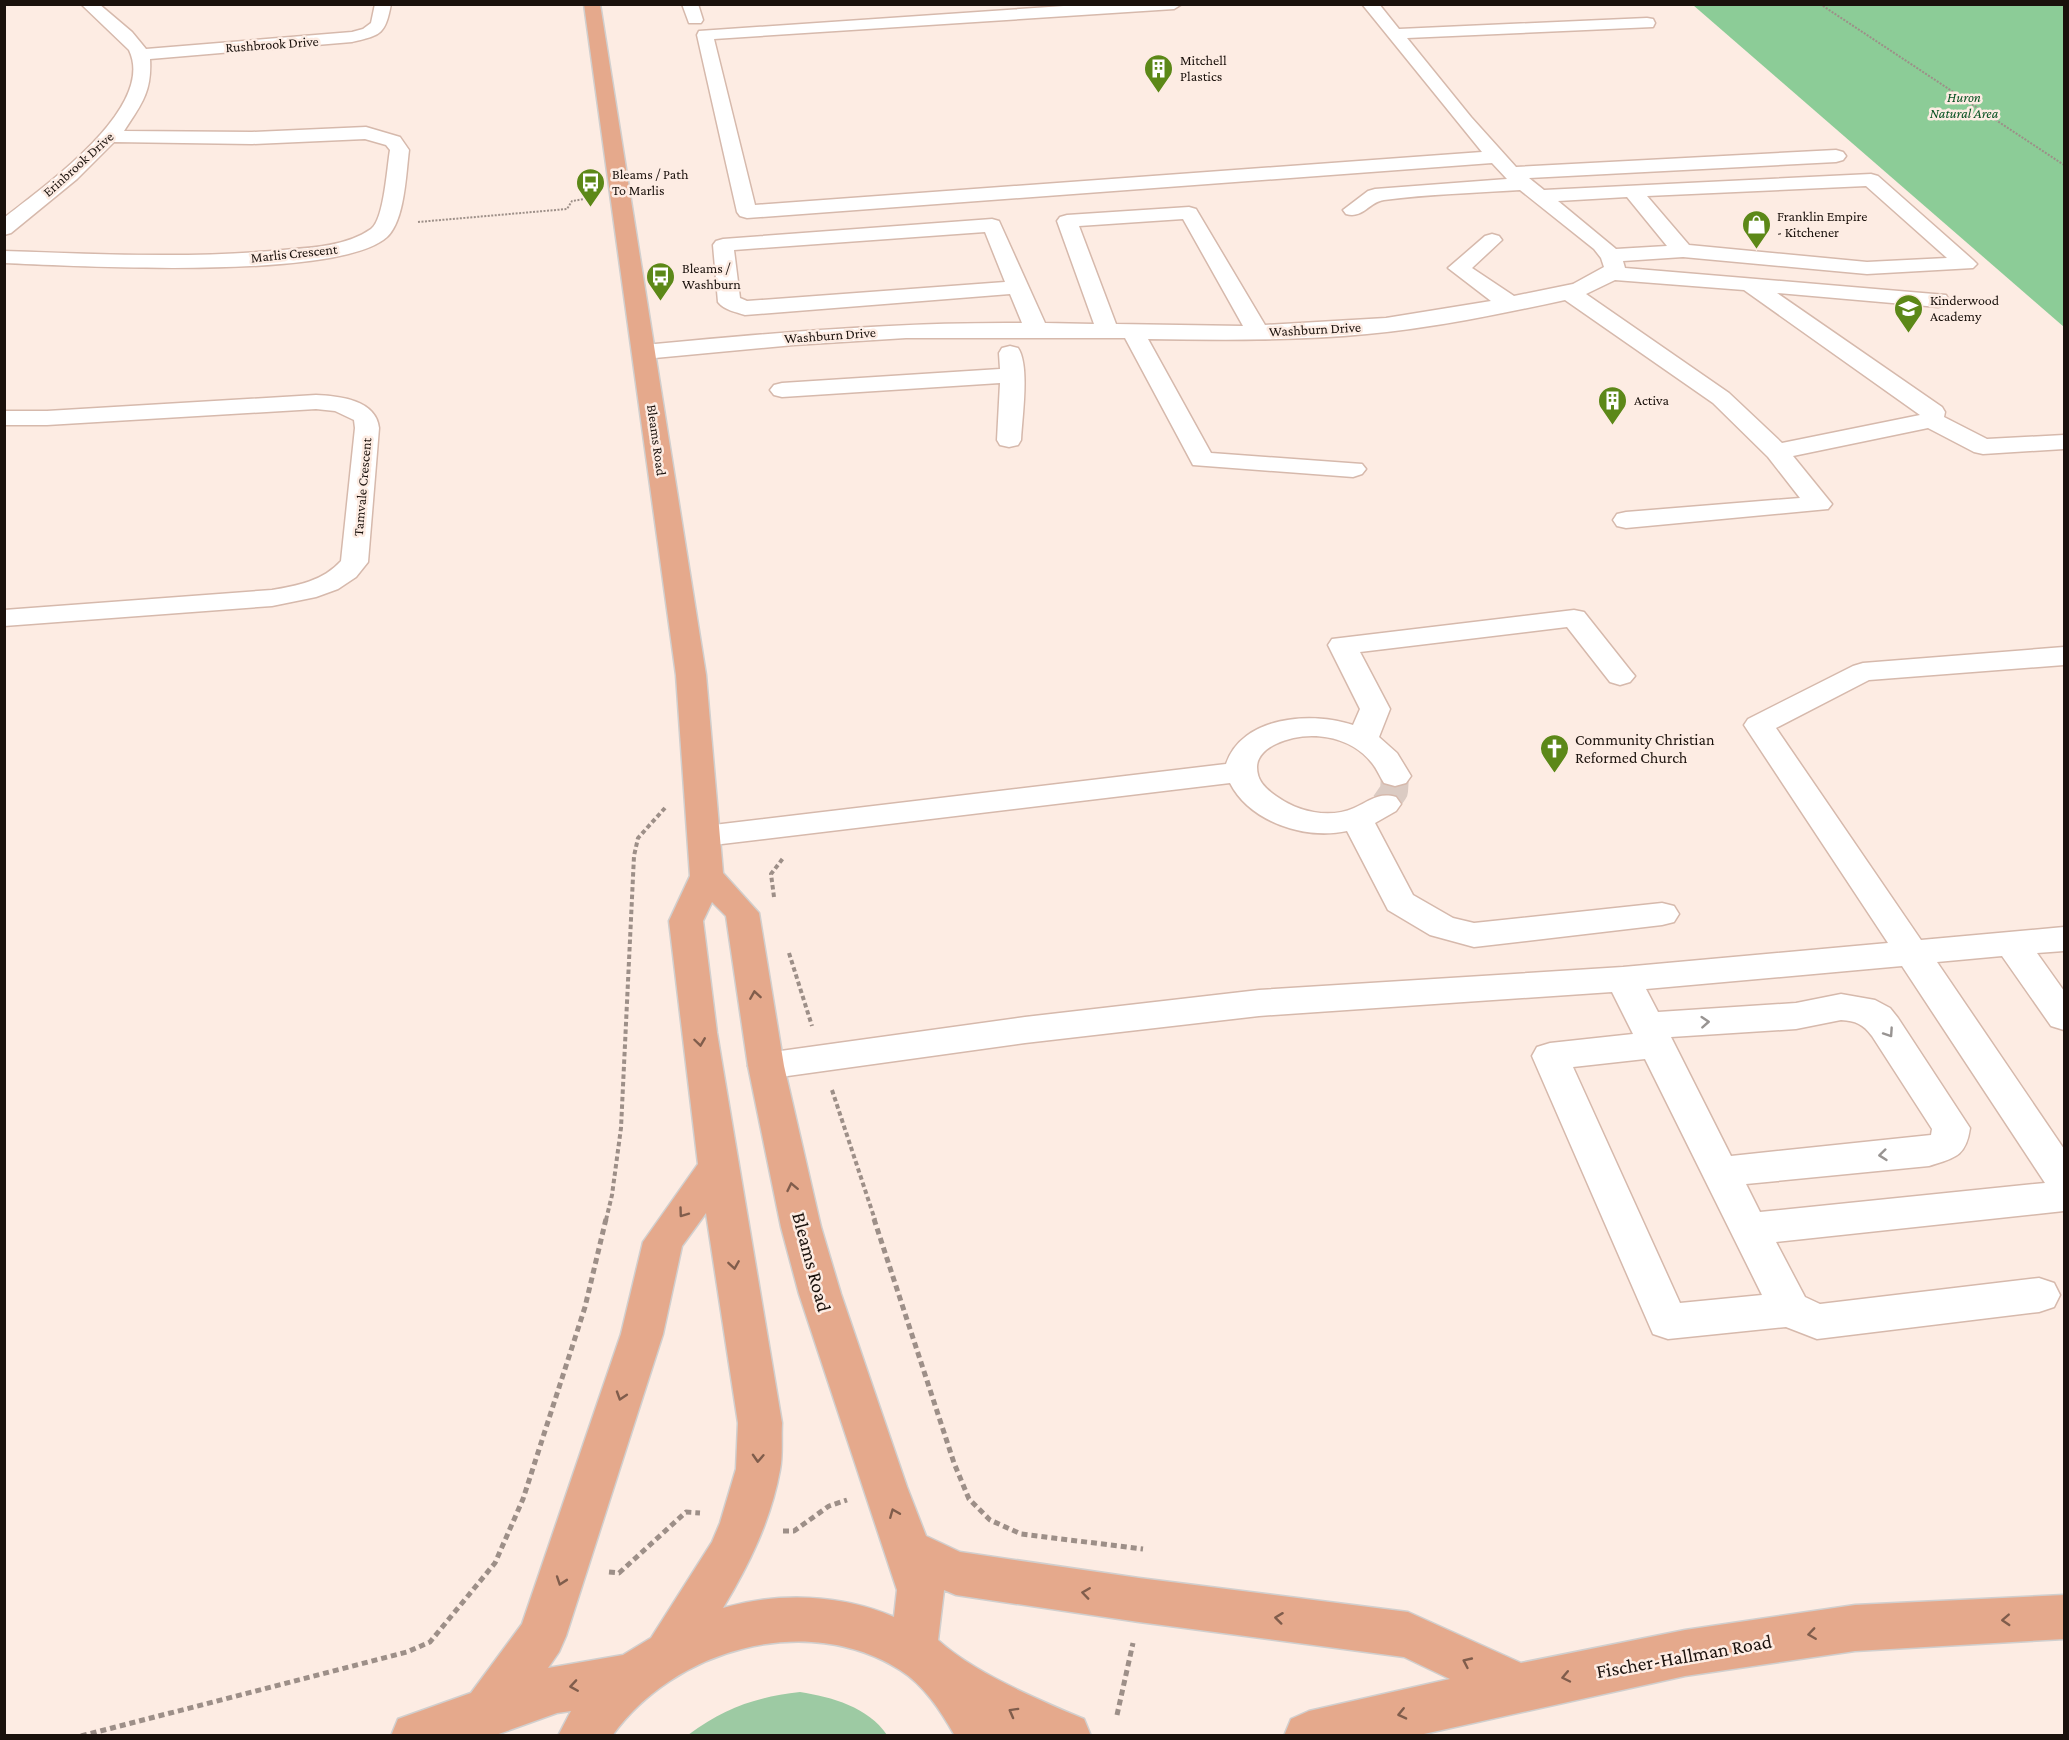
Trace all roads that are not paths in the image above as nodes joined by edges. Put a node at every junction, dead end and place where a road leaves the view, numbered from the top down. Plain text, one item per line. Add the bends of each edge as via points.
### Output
1 (89, 4) edge
2 (383, 4) edge
3 (592, 4) edge
4 (1174, 4) edge
5 (1370, 4) edge
6 (1647, 23) dead end
7 (1394, 34) junction
8 (141, 55) junction
9 (112, 136) junction
10 (1836, 156) dead end
11 (1496, 157) junction
12 (1524, 184) junction
13 (1632, 191) junction
14 (1353, 210) dead end
15 (4, 229) edge
16 (1492, 240) dead end
17 (1683, 251) junction
18 (4, 257) edge
19 (1611, 264) junction
20 (1749, 284) junction
21 (1019, 287) junction
22 (1568, 292) junction
23 (1938, 300) dead end
24 (1510, 304) junction
25 (1008, 330) junction
26 (1037, 331) junction
27 (1108, 332) junction
28 (1133, 332) junction
29 (1258, 332) junction
30 (644, 352) junction
31 (1012, 375) junction
32 (782, 390) dead end
33 (4, 418) edge
34 (1931, 420) junction
35 (1009, 440) dead end
36 (2064, 441) edge
37 (1777, 452) junction
38 (1353, 469) dead end
39 (1626, 520) dead end
40 (4, 618) edge
41 (2064, 656) edge
42 (1620, 676) dead end
43 (1362, 740) junction
44 (1241, 772) junction
45 (1379, 800) junction
46 (705, 836) junction
47 (707, 876) junction
48 (1662, 914) dead end
49 (2064, 939) edge
50 (2011, 944) junction
51 (1912, 952) junction
52 (1623, 979) junction
53 (2064, 1017) edge
54 (1652, 1036) junction
55 (766, 1066) junction
56 (718, 1166) junction
57 (1721, 1172) junction
58 (2064, 1179) edge
59 (2064, 1196) edge
60 (1749, 1229) junction
61 (2039, 1295) dead end
62 (1790, 1310) junction
63 (909, 1551) junction
64 (2064, 1617) edge
65 (650, 1664) junction
66 (930, 1664) junction
67 (1520, 1687) junction
68 (486, 1714) junction
69 (416, 1736) edge
70 (584, 1736) edge
71 (983, 1736) edge
72 (1066, 1736) edge
73 (1309, 1736) edge

1 - 8 street via 126,36
2 - 8 street, Rushbrook Drive via 380,25 369,33 352,37
3 - 30 main road, Bleams Road
4 - 11 street via 705,35 747,212
5 - 7 street
6 - 7 street
7 - 11 street
8 - 9 street, Erinbrook Drive via 142,74 132,108
9 - 15 street, Erinbrook Drive
9 - 18 street, Marlis Crescent via 252,138 366,133 393,141 400,150 387,222 379,233 348,248 325,253 192,261
10 - 12 street
11 - 12 street
12 - 13 street
12 - 14 street via 1375,195
12 - 19 street via 1600,245
13 - 17 street
13 - 17 street via 1870,180 1966,264 1867,267
16 - 24 street via 1460,268
17 - 19 street
19 - 20 street
19 - 22 street, Washburn Drive via 1605,280
20 - 23 street
20 - 34 street via 1933,412
21 - 21 street via 992,225 723,245 729,302 745,308
21 - 26 street
22 - 24 street, Washburn Drive
22 - 37 street via 1721,398
24 - 29 street, Washburn Drive via 1344,329
25 - 26 street, Washburn Drive
25 - 30 street, Washburn Drive via 852,332
25 - 31 street
26 - 27 street, Washburn Drive
27 - 28 street, Washburn Drive
27 - 29 street via 1067,221 1189,213
28 - 29 street, Washburn Drive
28 - 38 street via 1202,460
30 - 46 main road, Bleams Road via 691,675
31 - 32 street
31 - 35 street
33 - 40 street, Tamvale Crescent via 316,402 339,403 357,410 366,417 367,428 354,561 348,570 322,586 272,598
34 - 36 street via 1983,447
34 - 37 street
37 - 39 street via 1819,504
41 - 51 street via 1863,672 1759,725
42 - 43 street via 1574,618 1342,645 1375,709
43 - 44 street via 1314,728 1277,733 1250,748
43 - 45 street via 1391,764
44 - 45 street via 1251,794 1264,805 1280,814 1319,823
44 - 46 street
45 - 48 street via 1400,902 1442,927 1474,935
46 - 47 main road, Bleams Road
55 -> 47 main road, Bleams Road via 742,913
47 -> 56 main road, Bleams Road via 686,921
49 - 50 street
50 - 51 street
50 - 53 street
51 - 52 street
51 - 58 street
52 - 54 street
52 - 55 street via 1258,1003
54 - 57 street
54 -> 57 street via 1841,1007 1862,1009 1885,1027 1951,1128 1949,1141 1943,1147 1929,1150
54 - 62 street via 1550,1056 1668,1322
63 -> 55 main road, Bleams Road via 820,1294 801,1227
56 -> 65 main road, Bleams Road via 760,1424 758,1469 729,1556
56 -> 68 main road via 663,1242 642,1334 542,1636
57 - 60 street
59 - 60 street
60 - 62 street
61 - 62 street via 1817,1322
63 - 66 main road, Bleams Road via 921,1590
67 -> 63 main road via 1408,1635 956,1574
64 -> 67 main road, Fischer-Hallman Road via 1855,1628 1686,1653
65 - 66 main road via 709,1634 752,1622 796,1618 839,1622 880,1634
65 -> 68 main road via 557,1689
65 - 70 main road via 599,1711
66 - 71 main road via 974,1713
72 -> 66 main road via 1038,1726
67 -> 73 main road, Fischer-Hallman Road
68 - 69 main road

